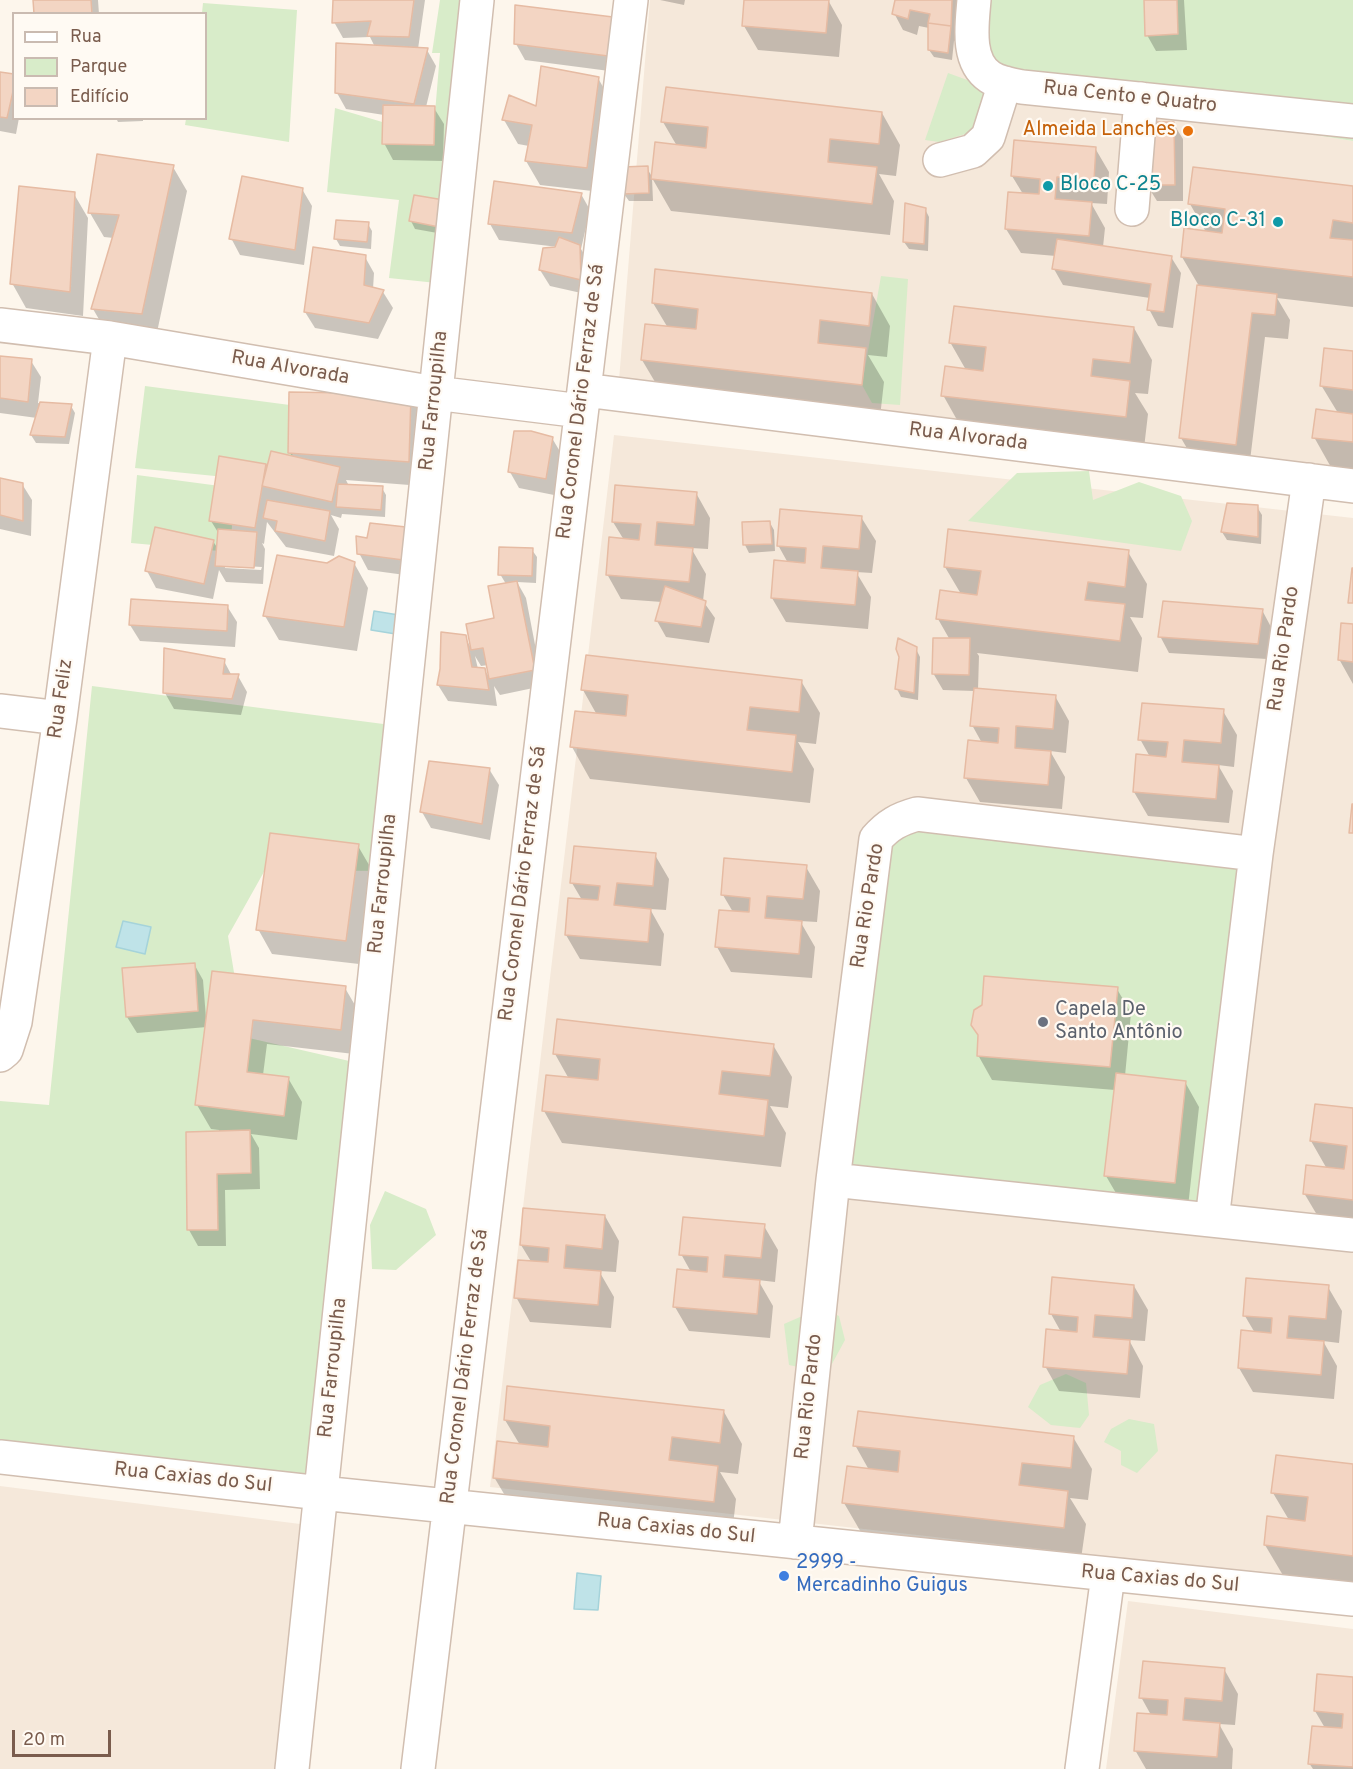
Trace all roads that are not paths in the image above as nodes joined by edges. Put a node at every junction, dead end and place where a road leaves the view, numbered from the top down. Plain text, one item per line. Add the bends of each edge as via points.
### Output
1 (477, 0) edge
2 (631, 0) edge
3 (974, 0) edge
4 (1005, 83) junction
5 (1141, 99) junction
6 (1353, 121) edge
7 (940, 160) dead end
8 (1132, 209) dead end
9 (0, 325) edge
10 (110, 338) junction
11 (435, 393) junction
12 (583, 401) junction
13 (1310, 480) junction
14 (1353, 486) edge
15 (0, 711) edge
16 (60, 718) junction
17 (1256, 854) junction
18 (0, 1055) edge
19 (833, 1180) junction
20 (1212, 1220) junction
21 (1353, 1235) edge
22 (0, 1457) edge
23 (321, 1493) junction
24 (450, 1507) junction
25 (795, 1542) junction
26 (1108, 1575) junction
27 (1353, 1599) edge
28 (292, 1769) edge
29 (418, 1769) edge
30 (1082, 1769) edge

1 - 11 street, Rua Farroupilha
2 - 12 street, Rua Coronel Dário Ferraz de Sá
3 - 4 street, Rua Cento e Quatro via 973,44 978,63 989,76
4 - 5 street, Rua Cento e Quatro
4 - 7 street via 988,137 973,151
5 - 6 street, Rua Cento e Quatro
5 - 8 street
9 - 10 street, Rua Alvorada
10 - 11 street, Rua Alvorada
10 - 16 street, Rua Feliz
11 - 12 street, Rua Alvorada
11 - 23 street, Rua Farroupilha
12 - 13 street, Rua Alvorada
12 - 24 street, Rua Coronel Dário Ferraz de Sá
13 - 14 street, Rua Alvorada
13 - 17 street, Rua Rio Pardo
15 - 16 street
16 - 18 street, Rua Feliz via 15,1022 6,1050
17 - 19 street, Rua Rio Pardo via 917,814 888,826 876,839
17 - 20 street, Rua Rio Pardo
19 - 20 street
19 - 25 street, Rua Rio Pardo
20 - 21 street
22 - 23 street, Rua Caxias do Sul
23 - 24 street, Rua Caxias do Sul
23 - 28 street, Rua Farroupilha
24 - 25 street, Rua Caxias do Sul
24 - 29 street, Rua Coronel Dário Ferraz de Sá
25 - 26 street, Rua Caxias do Sul
26 - 27 street, Rua Caxias do Sul
26 - 30 street

